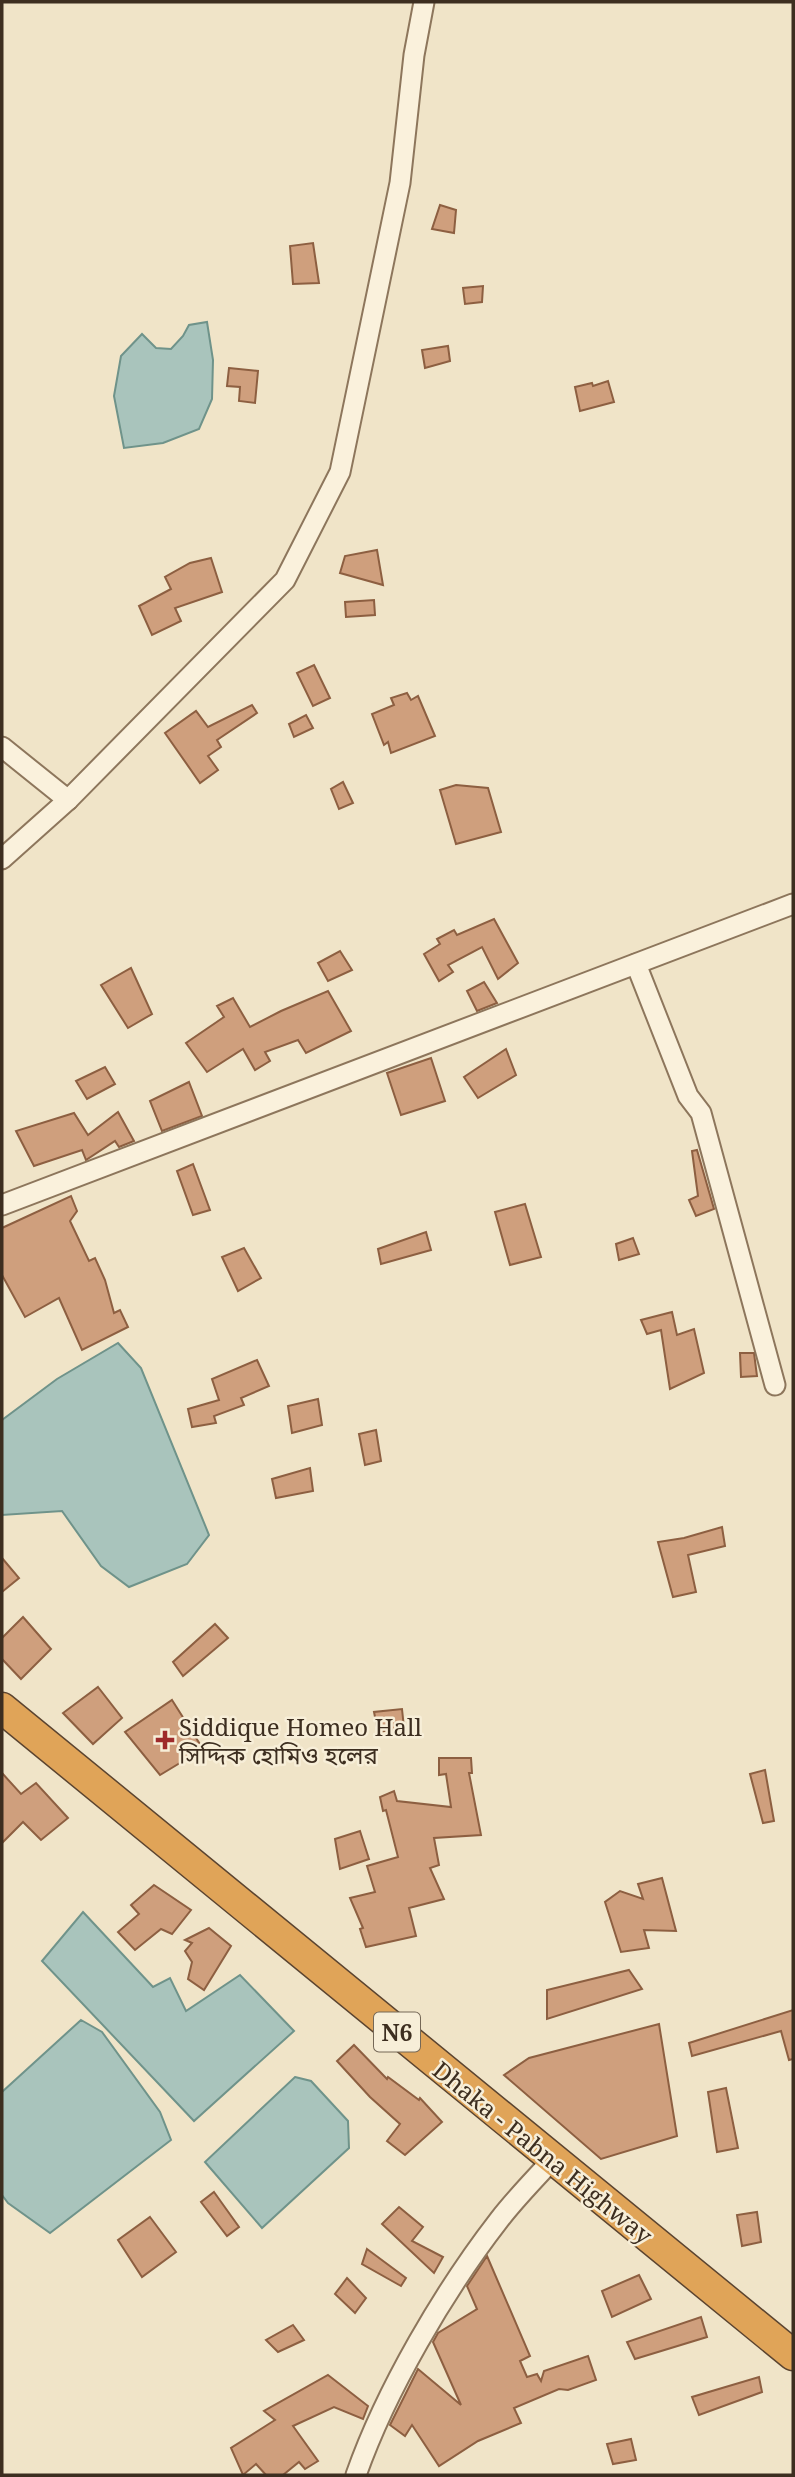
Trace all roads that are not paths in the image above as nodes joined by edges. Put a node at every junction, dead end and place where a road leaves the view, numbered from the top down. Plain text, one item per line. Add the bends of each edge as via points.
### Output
1 (424, 2) edge
2 (2, 747) edge
3 (68, 800) junction
4 (2, 859) edge
5 (793, 904) edge
6 (636, 964) junction
7 (2, 1205) edge
8 (775, 1385) dead end
9 (2, 1708) edge
10 (552, 2160) junction
11 (793, 2355) edge
12 (356, 2475) edge

1 - 3 street via 400,183 340,472 285,580
2 - 3 street
3 - 4 street
5 - 6 street
6 - 7 street
6 - 8 street via 688,1096 701,1113
9 - 10 highway, Dhaka - Pabna Highway / N6
10 - 11 highway, Dhaka - Pabna Highway / N6
10 - 12 street via 500,2218 457,2277 366,2445

